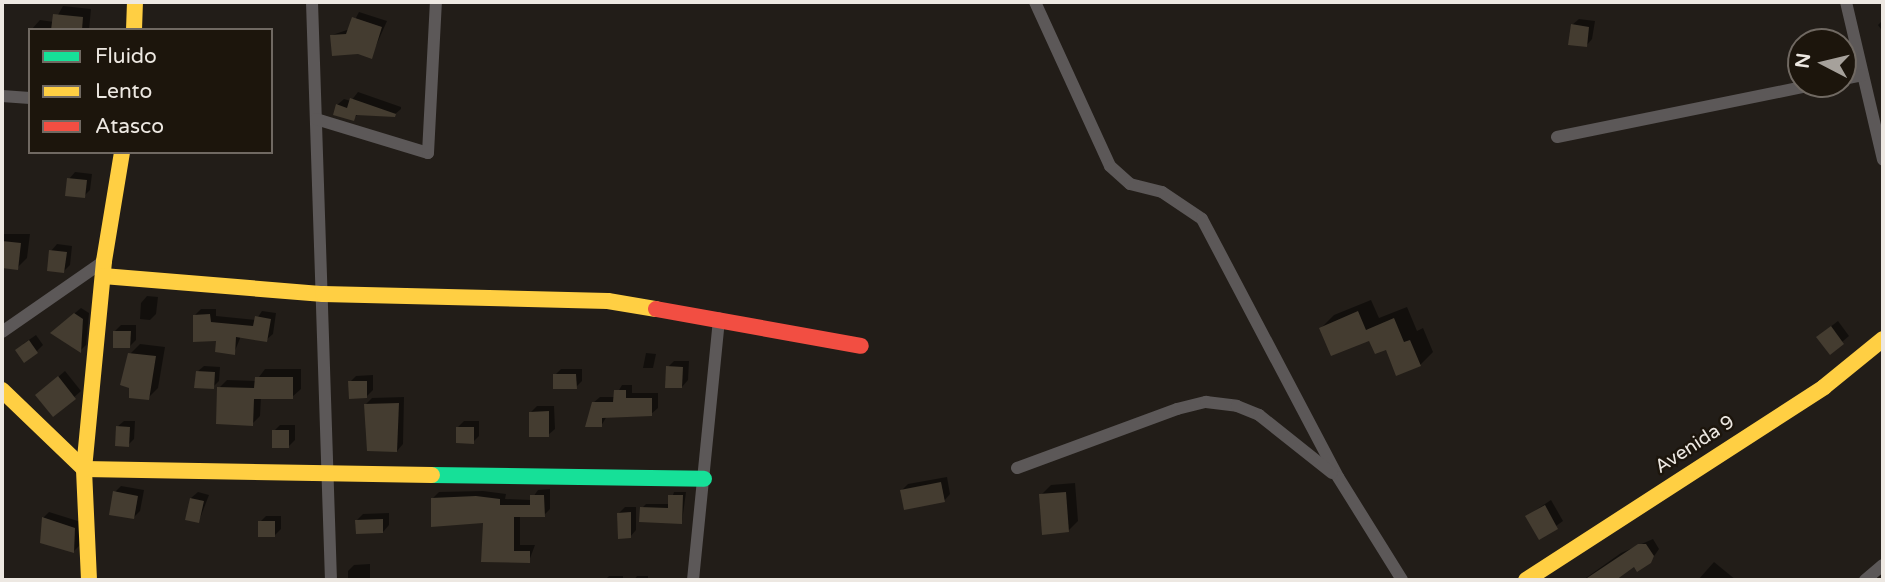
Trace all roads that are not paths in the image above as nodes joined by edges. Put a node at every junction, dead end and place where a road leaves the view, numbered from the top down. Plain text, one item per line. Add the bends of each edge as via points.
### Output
1 (135, 2) edge
2 (312, 2) edge
3 (436, 2) edge
4 (1035, 2) edge
5 (1846, 2) edge
6 (134, 28) edge
7 (1863, 75) junction
8 (1857, 76) edge
9 (1787, 90) edge
10 (2, 96) edge
11 (28, 98) edge
12 (316, 119) junction
13 (1881, 135) edge
14 (1556, 137) dead end
15 (122, 154) edge
16 (1883, 160) edge
17 (103, 268) junction
18 (323, 294) junction
19 (719, 318) junction
20 (2, 332) edge
21 (1883, 339) edge
22 (861, 346) dead end
23 (2, 390) edge
24 (1017, 468) dead end
25 (84, 469) junction
26 (326, 473) junction
27 (1338, 477) junction
28 (704, 479) junction
29 (1883, 565) edge
30 (89, 580) edge
31 (331, 580) edge
32 (693, 580) edge
33 (1402, 580) edge
34 (1525, 580) edge
35 (1865, 580) edge

1 - 6 street
2 - 12 street
3 - 12 street via 428,153
4 - 27 street via 1110,166 1130,184 1162,192 1202,219
5 - 7 street
7 - 8 street
7 - 13 street
9 - 14 street
10 - 11 street
12 - 18 street
13 - 16 street
15 - 17 street
17 - 18 street
17 - 20 street
17 - 25 street
18 - 19 street via 608,301
18 - 26 street
19 - 22 street
19 - 28 street
21 - 34 street, Avenida 9 via 1824,387
23 - 25 street
24 - 27 street via 1177,408 1206,402 1237,406 1259,415
25 - 26 street
25 - 30 street
26 - 28 street
26 - 31 street
27 - 33 street
28 - 32 street
29 - 35 street

